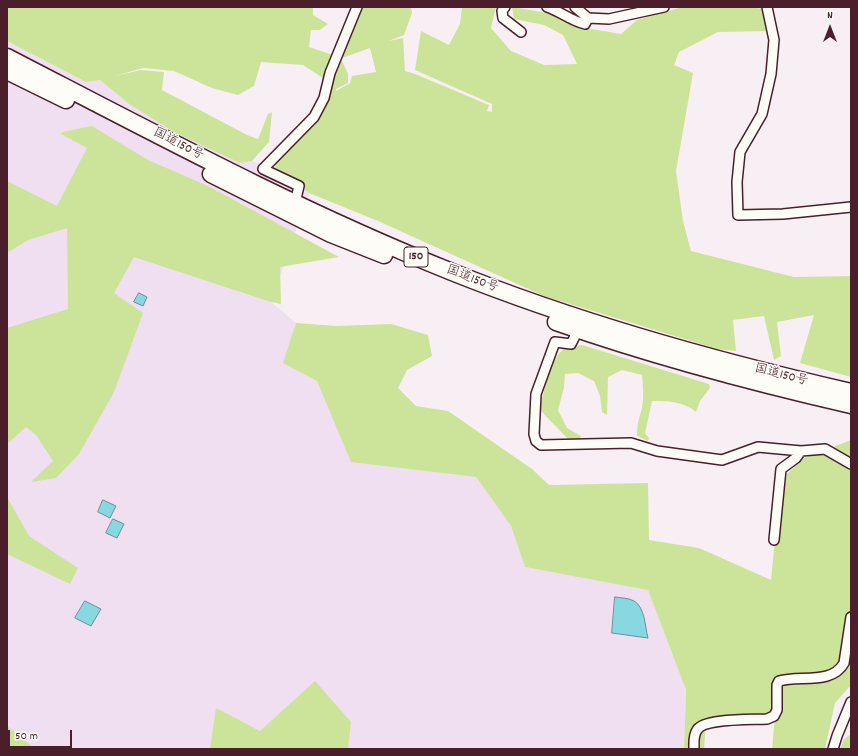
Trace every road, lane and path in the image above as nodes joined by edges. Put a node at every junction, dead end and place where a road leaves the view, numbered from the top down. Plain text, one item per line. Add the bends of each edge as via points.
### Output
1 (357, 7) edge
2 (505, 7) edge
3 (547, 7) edge
4 (575, 7) edge
5 (664, 7) edge
6 (767, 7) edge
7 (588, 18) junction
8 (521, 32) dead end
9 (7, 57) edge
10 (7, 71) edge
11 (295, 203) junction
12 (851, 207) edge
13 (578, 330) junction
14 (851, 392) edge
15 (851, 405) edge
16 (801, 451) junction
17 (851, 464) edge
18 (774, 540) dead end
19 (851, 617) edge
20 (851, 702) edge
21 (694, 749) edge
22 (833, 749) edge

1 - 11 street via 330,73 324,98 314,118 263,169 299,186
2 - 8 street via 502,11 503,18
3 - 7 street via 558,10 576,22 585,24
4 - 7 street
5 - 7 street via 609,19
6 - 12 street via 774,40 771,74 762,114 740,152 737,182 738,216
9 - 11 highway, 国道150号 / 150
10 - 13 highway, 国道150号 / 150 via 331,234 469,290
11 - 14 highway, 国道150号 / 150 via 452,272 534,303 695,354
13 - 15 highway, 国道150号 / 150 via 721,374
13 - 16 street via 571,344 555,342 536,394 534,434 536,441 541,445 631,443 657,451 722,460 758,447
16 - 17 street via 825,449
16 - 18 street via 796,458 780,469
19 - 21 street via 841,668 824,677 779,681 777,710 774,716 767,719 703,724 697,729 694,737
20 - 22 street

